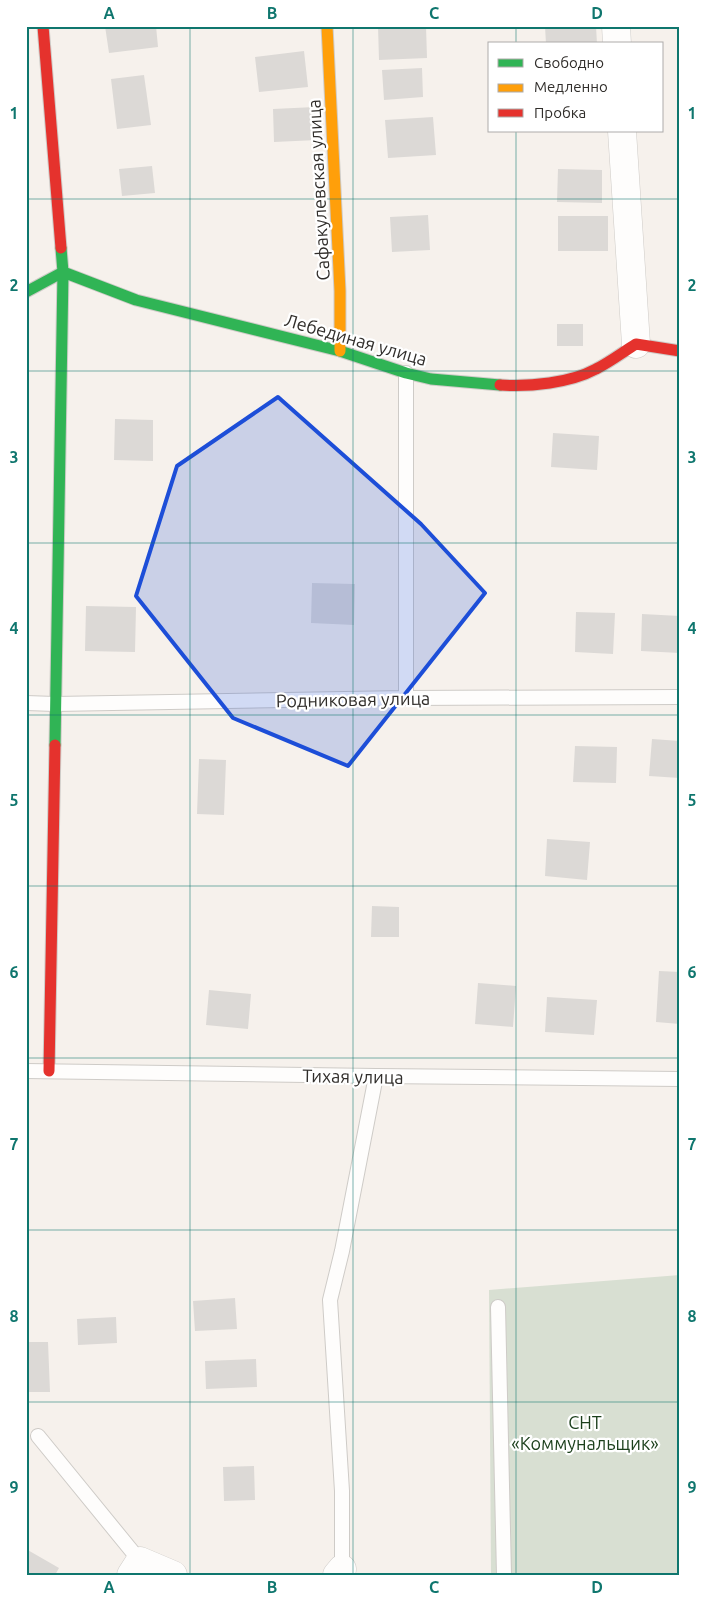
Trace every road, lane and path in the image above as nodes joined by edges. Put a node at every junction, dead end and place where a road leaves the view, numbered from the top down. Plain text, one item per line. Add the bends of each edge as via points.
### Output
1 (43, 26) edge
2 (327, 26) edge
3 (616, 26) edge
4 (617, 42) edge
5 (622, 132) edge
6 (63, 272) junction
7 (26, 292) edge
8 (636, 344) junction
9 (340, 351) junction
10 (680, 351) edge
11 (406, 373) junction
12 (406, 698) junction
13 (680, 698) edge
14 (26, 703) edge
15 (55, 704) junction
16 (26, 1071) edge
17 (49, 1071) junction
18 (376, 1076) junction
19 (680, 1078) edge
20 (498, 1306) dead end
21 (38, 1436) dead end
22 (136, 1568) edge
23 (341, 1573) edge
24 (173, 1575) edge
25 (504, 1575) edge

1 - 6 street
2 - 9 street, Сафакулевская улица
3 - 4 street
5 - 8 street
6 - 7 street
6 - 9 street, Лебединая улица via 136,300
6 - 15 street
8 - 10 street
8 - 11 street, Лебединая улица via 595,370 558,382 494,385 431,379
9 - 11 street, Лебединая улица
11 - 12 lane
12 - 13 lane, Родниковая улица
12 - 15 lane, Родниковая улица
14 - 15 lane, Родниковая улица
15 - 17 street
16 - 17 lane, Тихая улица
17 - 18 lane, Тихая улица
18 - 19 lane, Тихая улица
18 - 23 lane via 330,1300 342,1491
20 - 25 lane
21 - 22 lane
22 - 24 street

